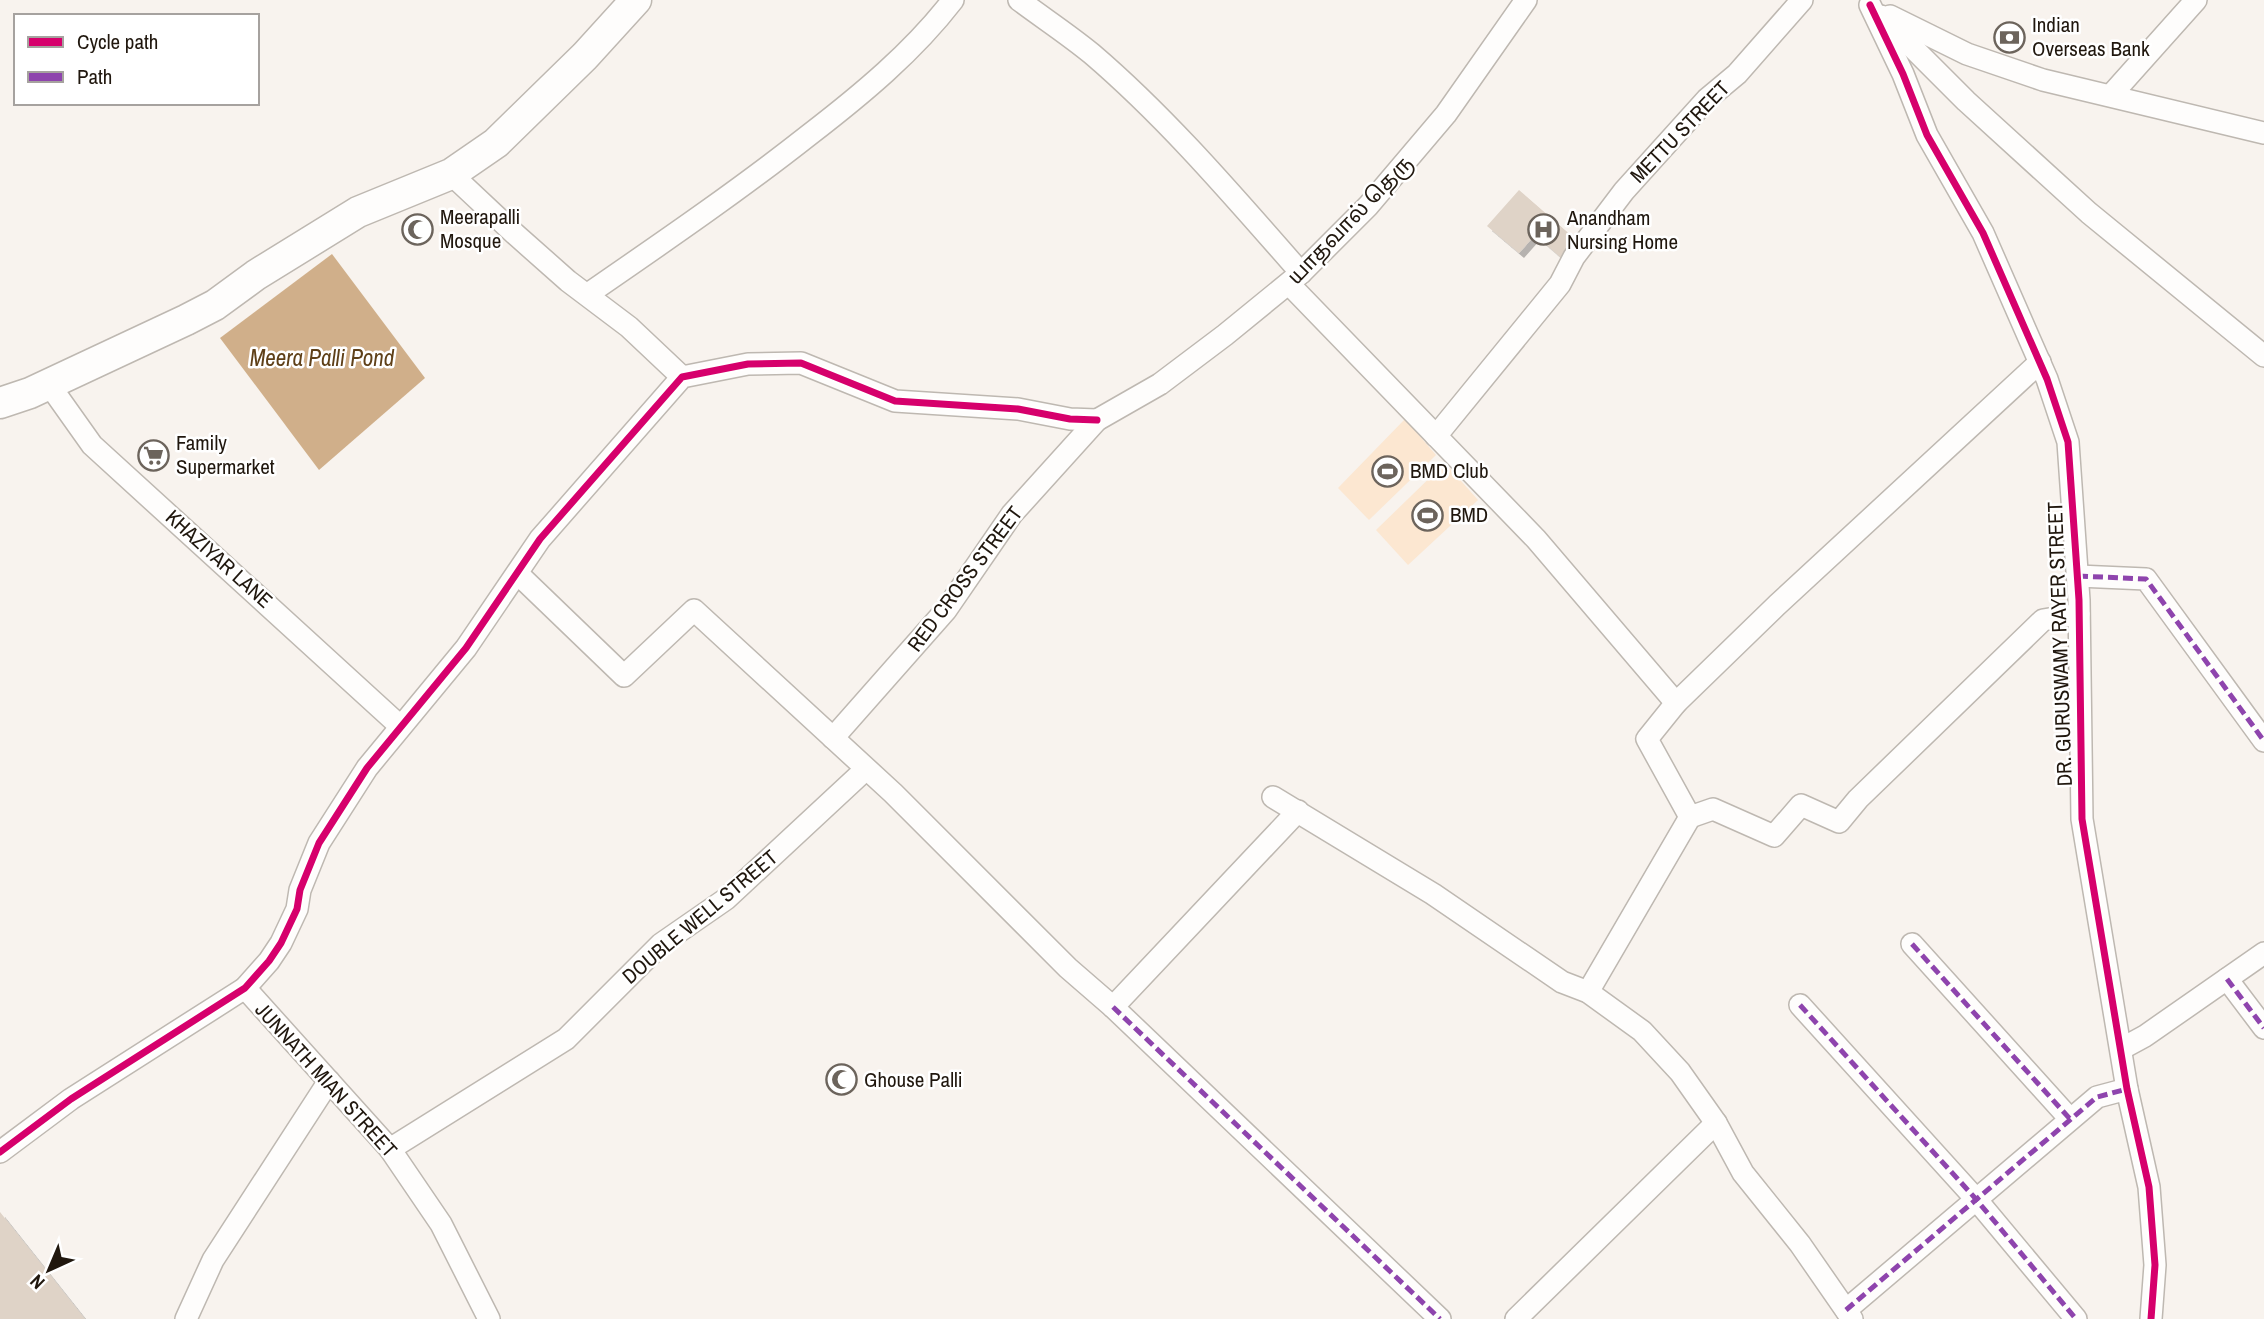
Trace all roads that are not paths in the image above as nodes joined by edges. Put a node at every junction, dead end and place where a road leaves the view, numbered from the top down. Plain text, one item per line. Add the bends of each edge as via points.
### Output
1 (636, 0) edge
2 (953, 0) edge
3 (1019, 0) edge
4 (1526, 0) edge
5 (1802, 0) edge
6 (2196, 0) edge
7 (1865, 2) edge
8 (2112, 94) junction
9 (2264, 134) edge
10 (451, 174) junction
11 (1295, 279) junction
12 (588, 294) junction
13 (2264, 356) edge
14 (2040, 362) junction
15 (681, 377) junction
16 (48, 383) junction
17 (0, 403) edge
18 (1097, 421) junction
19 (1436, 436) junction
20 (518, 573) junction
21 (2078, 576) junction
22 (2079, 614) junction
23 (1676, 703) junction
24 (400, 726) junction
25 (832, 738) junction
26 (2264, 741) edge
27 (866, 769) junction
28 (1273, 797) dead end
29 (1298, 811) junction
30 (1690, 817) junction
31 (1912, 944) dead end
32 (2264, 954) edge
33 (2227, 979) junction
34 (245, 988) junction
35 (1588, 992) junction
36 (1800, 1006) dead end
37 (1114, 1007) junction
38 (2264, 1028) edge
39 (2121, 1049) junction
40 (329, 1081) junction
41 (2127, 1090) junction
42 (2070, 1119) junction
43 (1716, 1124) junction
44 (390, 1149) junction
45 (0, 1152) edge
46 (1975, 1198) junction
47 (1849, 1315) edge
48 (186, 1319) edge
49 (489, 1319) edge
50 (1440, 1319) edge
51 (1516, 1319) edge
52 (2076, 1319) edge
53 (2151, 1319) edge

1 - 10 street via 496,143
2 - 12 street via 881,77 842,110 735,192
3 - 11 street via 1124,84 1234,196
4 - 11 street, யாதவால் தெரு via 1421,146 1333,244
5 - 19 street, METTU STREET via 1624,191 1574,257 1560,285
6 - 8 street
7 - 8 street via 1967,54 2043,80
7 - 13 street via 2089,213
7 - 14 street, DR. GURUSWAMY RAYER STREET via 1903,74 1914,107 1983,233
8 - 9 street
10 - 12 street
10 - 16 street via 358,212 215,305
11 - 18 street, யாதவால் தெரு via 1160,384
11 - 19 street
12 - 15 street
14 - 21 street, DR. GURUSWAMY RAYER STREET via 2068,442
14 - 23 street
15 - 18 street via 747,364 801,363 895,401 1018,409
15 - 20 street via 540,539
16 - 17 street
16 - 24 street, KHAZIYAR LANE via 92,445
18 - 25 street, RED CROSS STREET via 1012,514 946,610
19 - 23 street via 1536,540
20 - 24 street via 466,648
20 - 25 street via 624,676 694,610
21 - 22 street, DR. GURUSWAMY RAYER STREET
21 - 26 street via 2146,579
22 - 30 street via 2043,620 1839,822 1801,805 1774,836 1713,809
22 - 39 street, DR. GURUSWAMY RAYER STREET via 2082,819
23 - 30 street via 1647,739
24 - 34 street via 324,834 281,943
25 - 27 street
27 - 37 street via 1068,968
27 - 44 street, DOUBLE WELL STREET via 726,899 651,953 566,1039
28 - 29 street
29 - 35 street via 1433,894 1562,982
29 - 37 street
30 - 35 street
31 - 42 street
32 - 33 street
33 - 38 street
33 - 39 street
34 - 40 street, JUNNATH MIAN STREET
34 - 45 street via 71,1099
35 - 43 street via 1642,1031 1680,1072
36 - 46 street
37 - 50 street
39 - 41 street, DR. GURUSWAMY RAYER STREET
40 - 44 street, JUNNATH MIAN STREET
40 - 48 street via 213,1260
41 - 42 street via 2097,1097
41 - 53 street, DR. GURUSWAMY RAYER STREET via 2149,1187 2155,1265
42 - 46 street
43 - 47 street via 1743,1172
43 - 51 street
44 - 49 street, JUNNATH MIAN STREET via 441,1224
46 - 47 street
46 - 52 street

